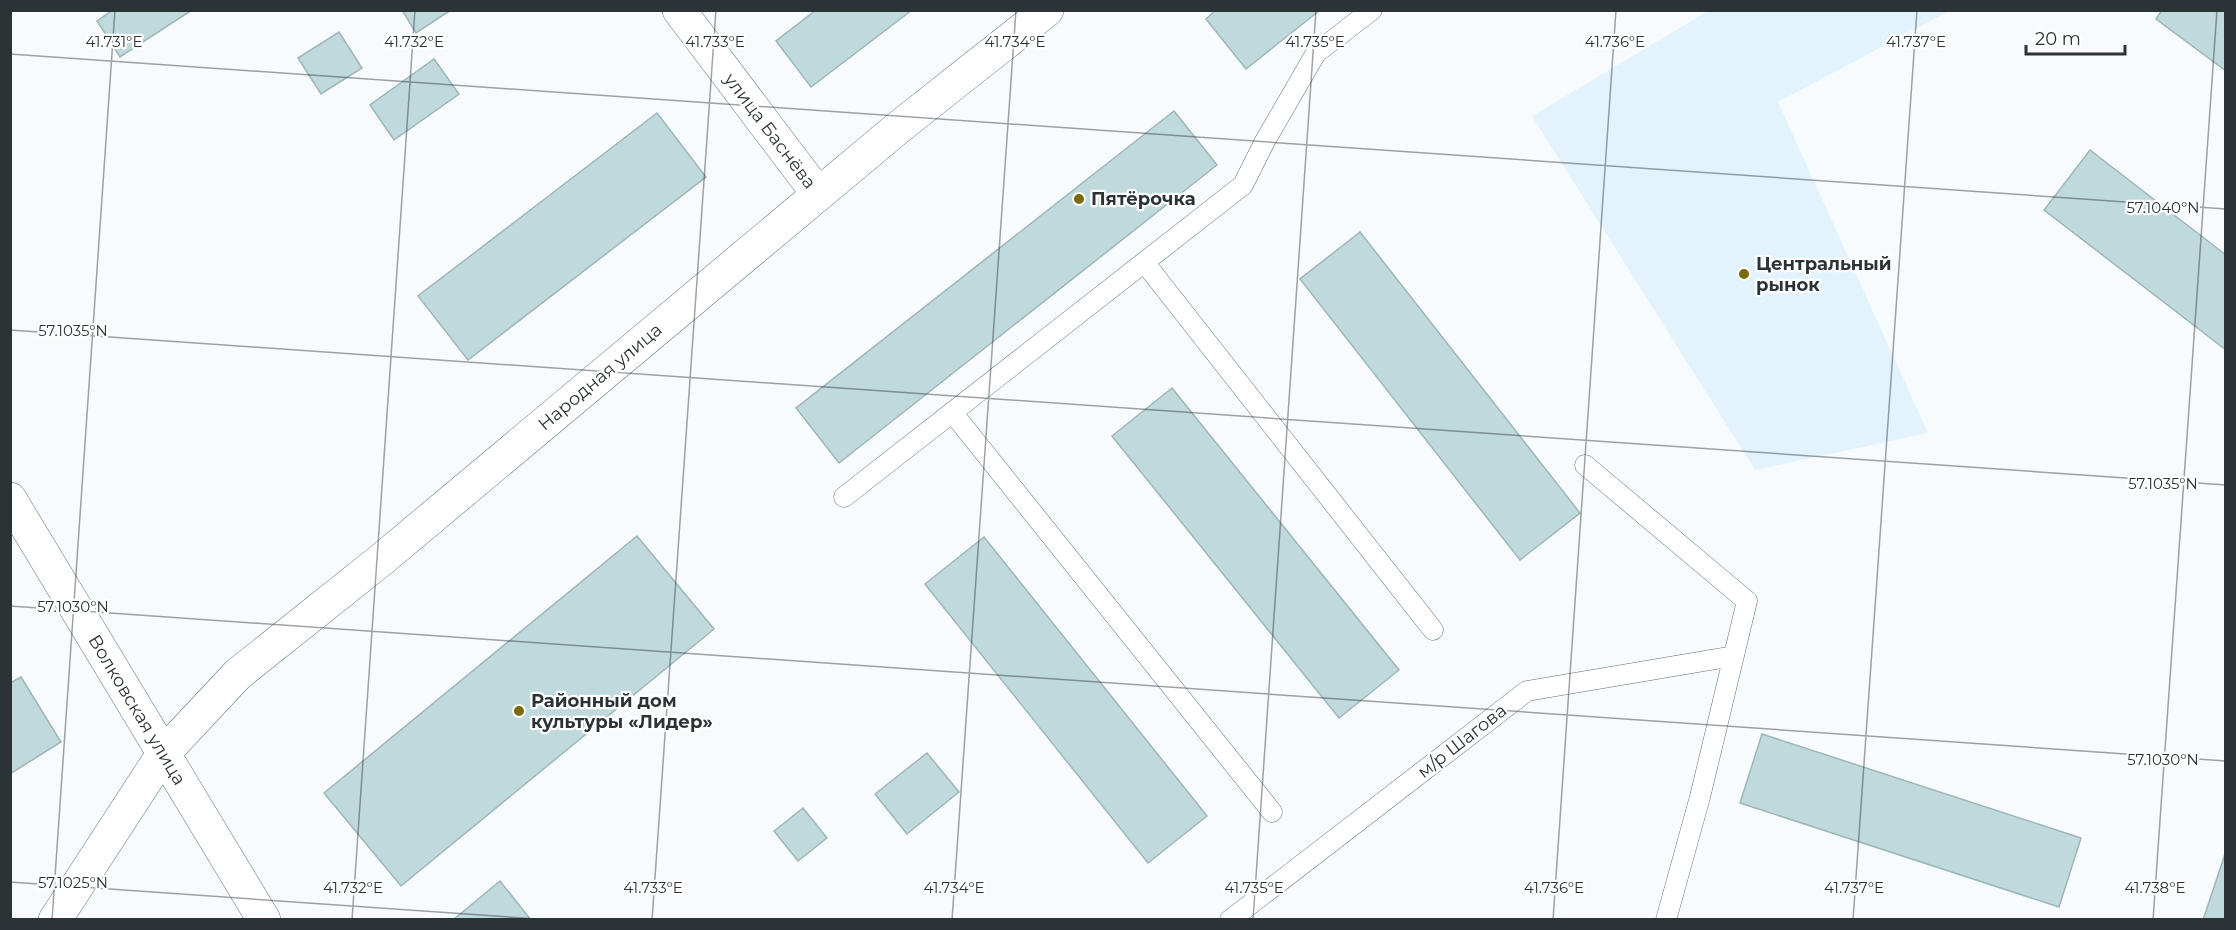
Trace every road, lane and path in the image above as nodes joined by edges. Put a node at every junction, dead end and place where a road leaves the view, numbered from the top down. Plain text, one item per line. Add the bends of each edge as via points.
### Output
1 (679, 10) edge
2 (1047, 10) edge
3 (1372, 10) edge
4 (818, 194) junction
5 (1144, 262) junction
6 (952, 412) junction
7 (1585, 465) dead end
8 (844, 497) dead end
9 (10, 499) edge
10 (1433, 630) dead end
11 (1734, 656) junction
12 (163, 754) junction
13 (1272, 812) dead end
14 (56, 920) edge
15 (264, 920) edge
16 (1230, 920) edge
17 (1666, 920) edge

1 - 4 street, улица Баснёва
2 - 4 street, Народная улица
3 - 5 lane via 1316,53 1243,185
4 - 12 street, Народная улица via 381,560 238,674
5 - 6 lane
5 - 10 lane
6 - 8 lane
6 - 13 lane
7 - 11 lane via 1748,602
9 - 12 street, Волковская улица
11 - 16 lane, м/р Шагова via 1527,691
11 - 17 lane
12 - 14 street, Народная улица
12 - 15 street, Волковская улица

